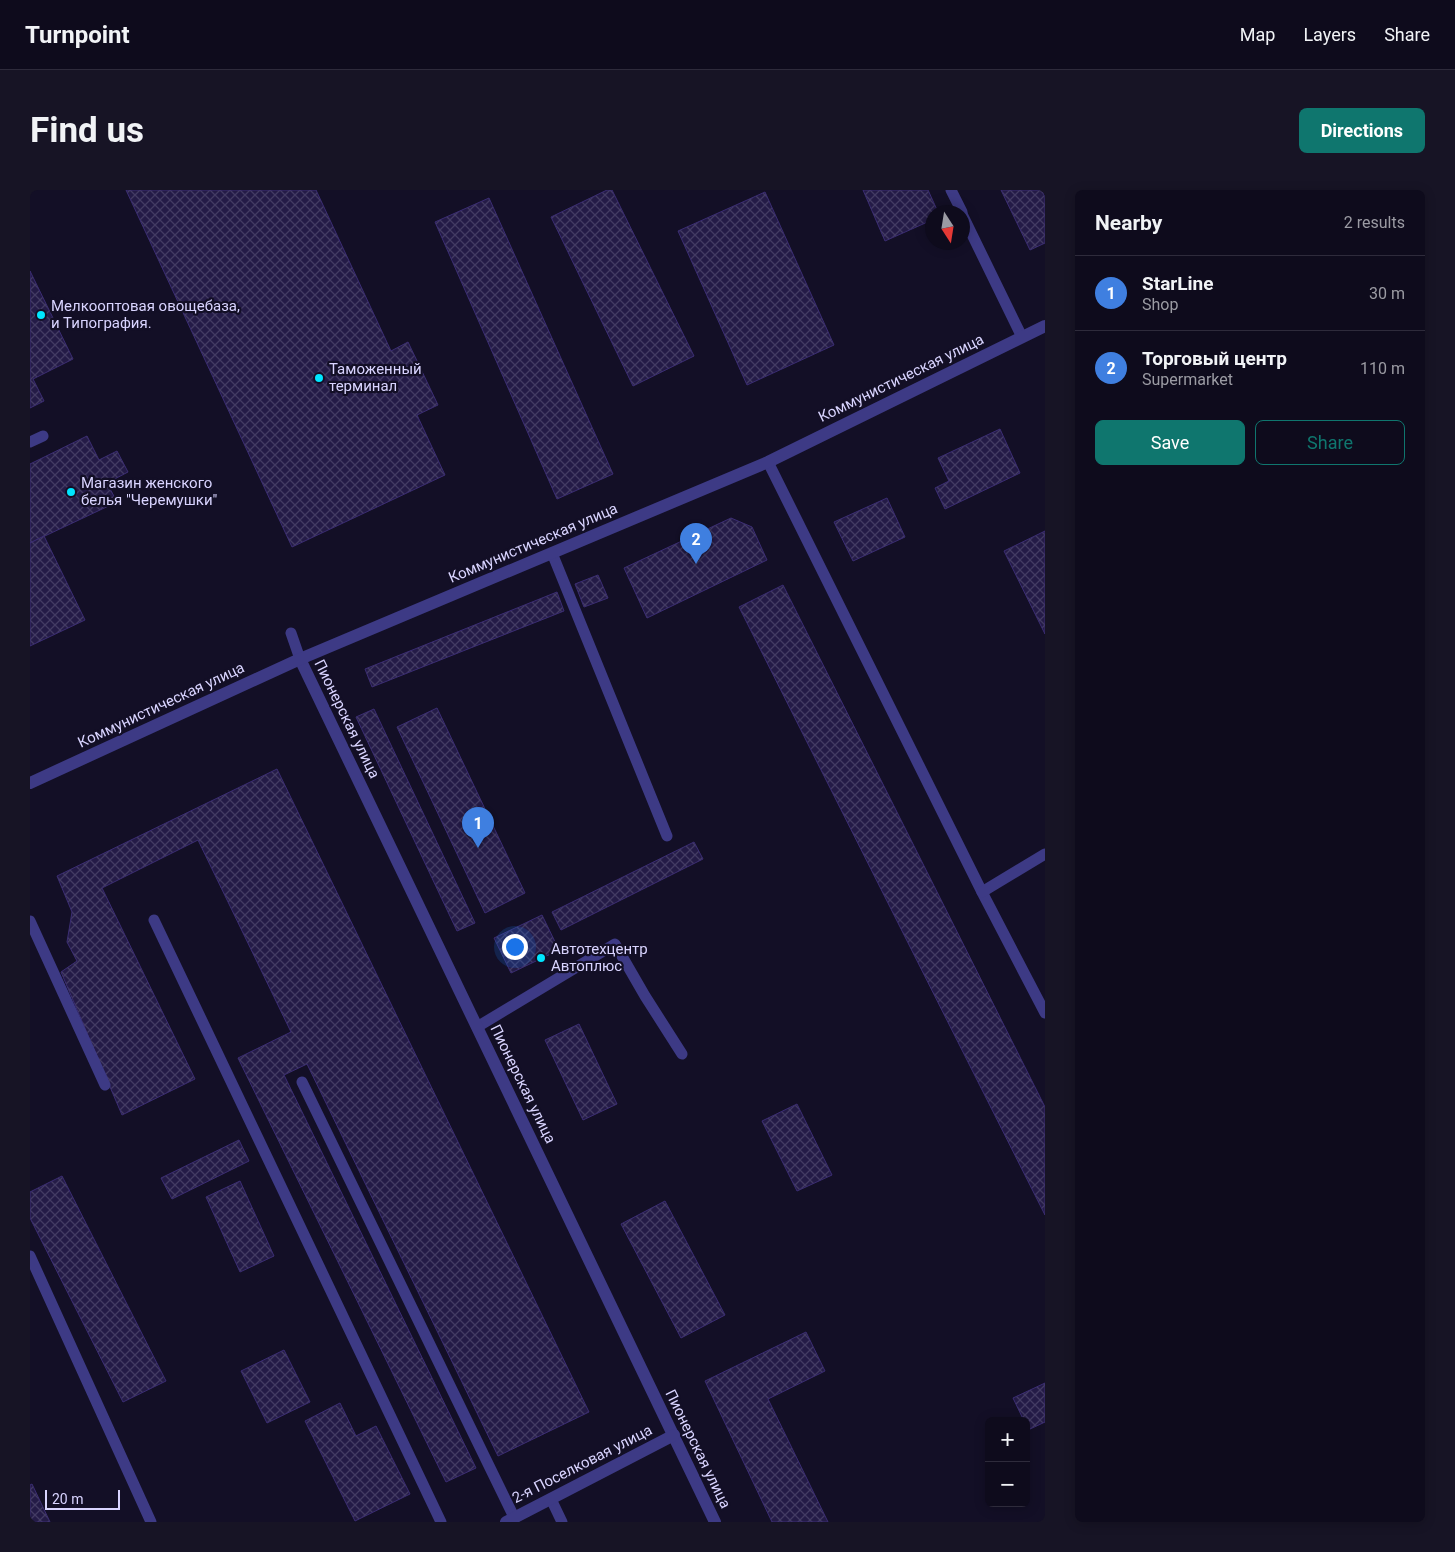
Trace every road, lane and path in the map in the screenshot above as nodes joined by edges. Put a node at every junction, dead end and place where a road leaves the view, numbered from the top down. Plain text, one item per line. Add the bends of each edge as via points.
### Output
1 (951, 190) edge
2 (958, 205) edge
3 (970, 230) edge
4 (1045, 326) edge
5 (1022, 337) junction
6 (43, 436) dead end
7 (30, 442) edge
8 (768, 462) junction
9 (552, 552) junction
10 (291, 634) dead end
11 (300, 659) junction
12 (30, 783) edge
13 (667, 836) dead end
14 (1045, 854) edge
15 (982, 892) junction
16 (154, 920) dead end
17 (30, 921) edge
18 (1045, 1013) edge
19 (477, 1027) junction
20 (682, 1054) dead end
21 (302, 1082) dead end
22 (105, 1085) dead end
23 (30, 1256) edge
24 (674, 1435) junction
25 (551, 1499) junction
26 (510, 1520) edge
27 (151, 1522) edge
28 (441, 1522) edge
29 (562, 1522) edge
30 (715, 1522) edge

1 - 2 lane
3 - 5 lane
4 - 5 street, Коммунистическая улица
5 - 8 street, Коммунистическая улица
6 - 7 lane
8 - 9 street, Коммунистическая улица
8 - 15 lane
9 - 11 street, Коммунистическая улица
9 - 13 lane
10 - 11 lane
11 - 12 street, Коммунистическая улица
11 - 19 street, Пионерская улица
14 - 15 lane
15 - 18 lane
16 - 28 lane
17 - 22 lane
19 - 20 lane via 615,944
19 - 24 street, Пионерская улица
21 - 26 lane
23 - 27 lane
24 - 25 street, 2-я Поселковая улица
24 - 30 street, Пионерская улица
25 - 26 street, 2-я Поселковая улица
25 - 29 lane

